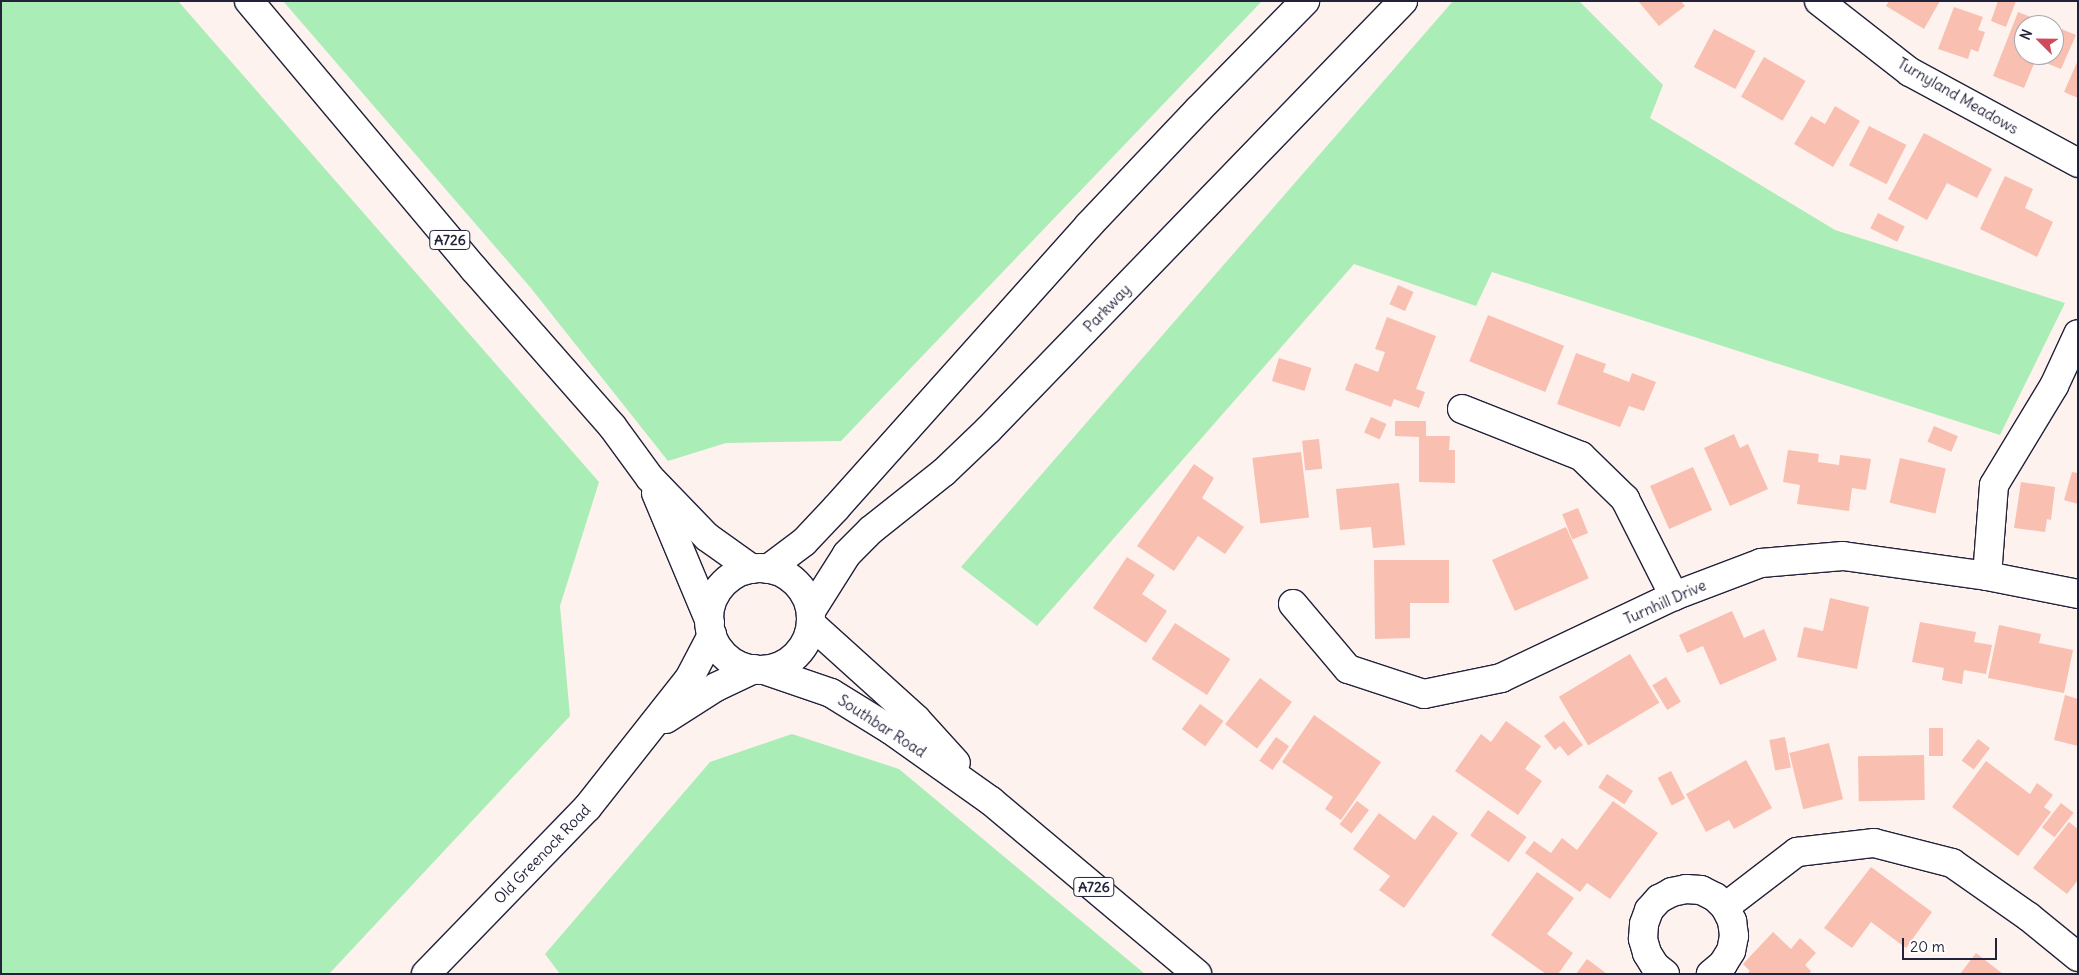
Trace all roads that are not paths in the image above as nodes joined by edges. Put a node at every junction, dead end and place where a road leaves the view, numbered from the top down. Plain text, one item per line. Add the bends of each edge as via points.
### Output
1 (249, 1) edge
2 (1305, 1) edge
3 (1403, 1) edge
4 (1819, 1) edge
5 (2078, 163) edge
6 (2078, 334) edge
7 (1462, 409) dead end
8 (650, 478) junction
9 (760, 569) junction
10 (1987, 576) junction
11 (2078, 594) edge
12 (1674, 596) junction
13 (1293, 604) dead end
14 (811, 618) junction
15 (711, 628) junction
16 (759, 670) junction
17 (652, 728) junction
18 (991, 801) junction
19 (1725, 907) junction
20 (2078, 958) edge
21 (426, 974) edge
22 (1197, 974) edge
23 (1666, 974) edge
24 (1711, 974) edge

1 - 8 street, A726 via 474,270 612,426
2 - 9 street via 1089,225 830,515 804,542
3 - 14 street, Parkway via 988,430 847,554
4 - 5 street, Turnyland Meadows via 1910,72
6 - 10 street via 2054,386 1994,485
7 - 12 street via 1581,456 1625,499
8 - 9 street, A726 via 707,537
8 - 15 street, A726
9 - 14 street via 783,574 796,583 806,596
9 - 15 street via 738,574 716,594 711,607
10 - 11 street, Turnhill Drive
10 - 12 street, Turnhill Drive via 1843,556 1761,563
12 - 13 street, Turnhill Drive via 1501,678 1424,694 1348,669
14 - 16 street via 806,642 796,655 782,666
14 - 18 street, Southbar Road / A726 via 916,718
15 - 16 street via 718,648 728,658 740,666
15 - 17 street, Old Greenock Road via 689,679
16 - 17 street, Old Greenock Road via 716,687
16 - 18 street, Southbar Road / A726 via 831,693 849,703
17 - 21 street, Old Greenock Road via 587,808
18 - 22 street, Southbar Road / A726
19 - 20 street via 1797,852 1874,843 1952,863 2030,917
19 - 23 street via 1714,897 1694,890 1672,892 1649,910 1642,939 1655,966
19 - 24 street via 1732,921 1731,951

